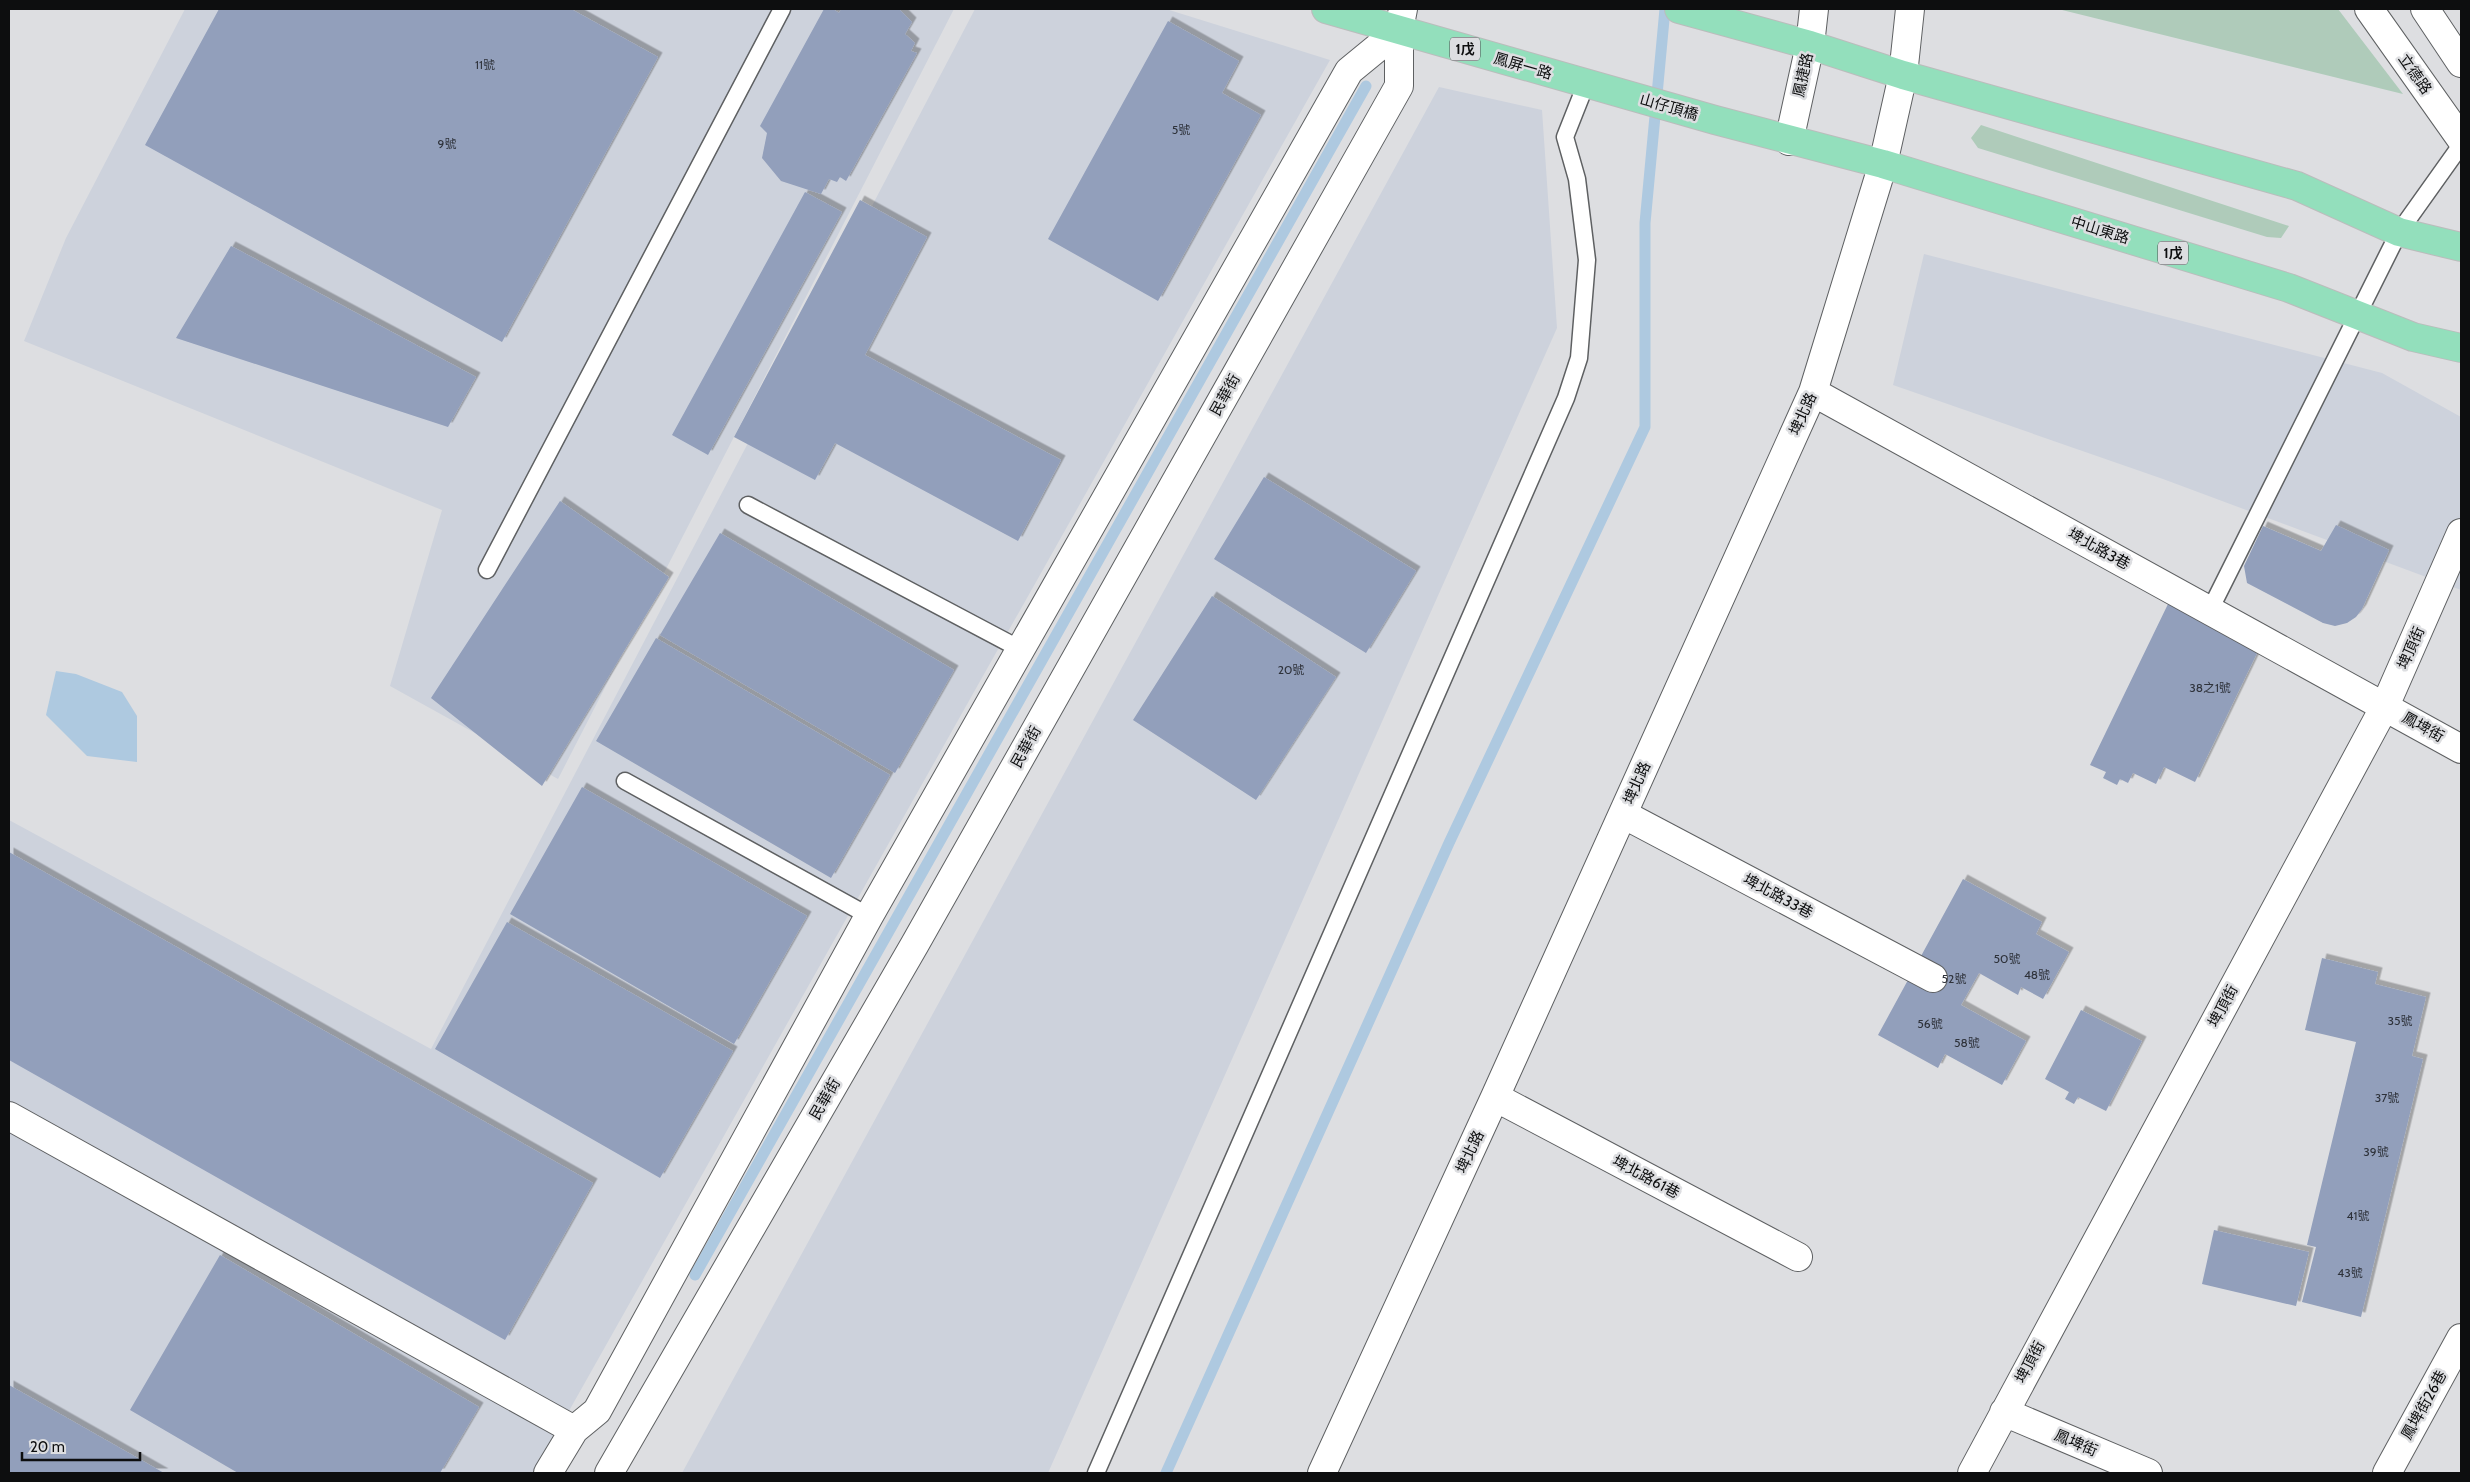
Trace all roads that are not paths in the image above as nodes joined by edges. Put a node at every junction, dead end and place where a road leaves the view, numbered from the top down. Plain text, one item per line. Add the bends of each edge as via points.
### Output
1 (782, 9) edge
2 (1326, 9) edge
3 (1679, 9) edge
4 (1814, 9) edge
5 (1910, 9) edge
6 (2369, 9) edge
7 (2425, 9) edge
8 (1401, 19) edge
9 (1810, 45) junction
10 (2461, 63) edge
11 (1903, 75) junction
12 (1595, 87) junction
13 (1734, 125) joint
14 (2461, 139) edge
15 (1789, 141) junction
16 (2461, 145) edge
17 (1883, 164) junction
18 (2399, 232) junction
19 (2461, 247) edge
20 (2358, 316) junction
21 (2461, 348) edge
22 (1813, 392) junction
23 (748, 506) dead end
24 (2461, 533) edge
25 (487, 570) dead end
26 (2210, 610) junction
27 (1022, 650) junction
28 (2385, 706) junction
29 (2461, 749) edge
30 (625, 782) dead end
31 (1623, 814) junction
32 (869, 916) junction
33 (1933, 978) dead end
34 (1495, 1097) junction
35 (9, 1116) edge
36 (1798, 1257) dead end
37 (2461, 1338) edge
38 (2004, 1412) junction
39 (574, 1430) junction
40 (1329, 1471) edge
41 (548, 1473) edge
42 (609, 1473) edge
43 (1096, 1473) edge
44 (1972, 1473) edge
45 (2148, 1473) edge
46 (2387, 1473) edge

1 - 25 lane
2 - 8 main road, 鳳屏一路 / 1戊
3 - 9 main road
4 - 9 street, 鳳捷路
5 - 11 street
6 - 14 street, 立德路
7 - 10 street
8 - 12 main road, 鳳屏一路 / 1戊
8 - 27 street via 1349,71
8 - 42 street, 民華街 via 1399,86 915,944
9 - 11 main road
9 - 15 street, 鳳捷路
11 - 17 street, 埤北路
11 - 18 main road via 2297,186
12 - 13 main road, 山仔頂橋 / 1戊
12 - 43 lane via 1565,137 1577,179 1588,260 1580,358 1566,398
13 - 15 main road, 中山東路 / 1戊
15 - 17 main road, 中山東路 / 1戊
16 - 18 lane
17 - 20 main road, 中山東路 / 1戊 via 2289,288
17 - 22 street, 埤北路
18 - 19 main road
18 - 20 lane
20 - 21 main road, 中山東路 / 1戊 via 2413,337
20 - 26 lane
22 - 26 street, 埤北路3巷
22 - 31 street, 埤北路
23 - 27 lane
24 - 28 street, 埤頂街
26 - 28 street, 埤北路3巷
27 - 32 street
28 - 29 street, 鳳埤街
28 - 38 street, 埤頂街
30 - 32 lane
31 - 33 street, 埤北路33巷
31 - 34 street, 埤北路
32 - 39 street via 597,1411
34 - 36 street, 埤北路61巷
34 - 40 street, 埤北路
35 - 39 street
37 - 46 street, 鳳埤街26巷
38 - 44 street, 埤頂街
38 - 45 street, 鳳埤街
39 - 41 street

